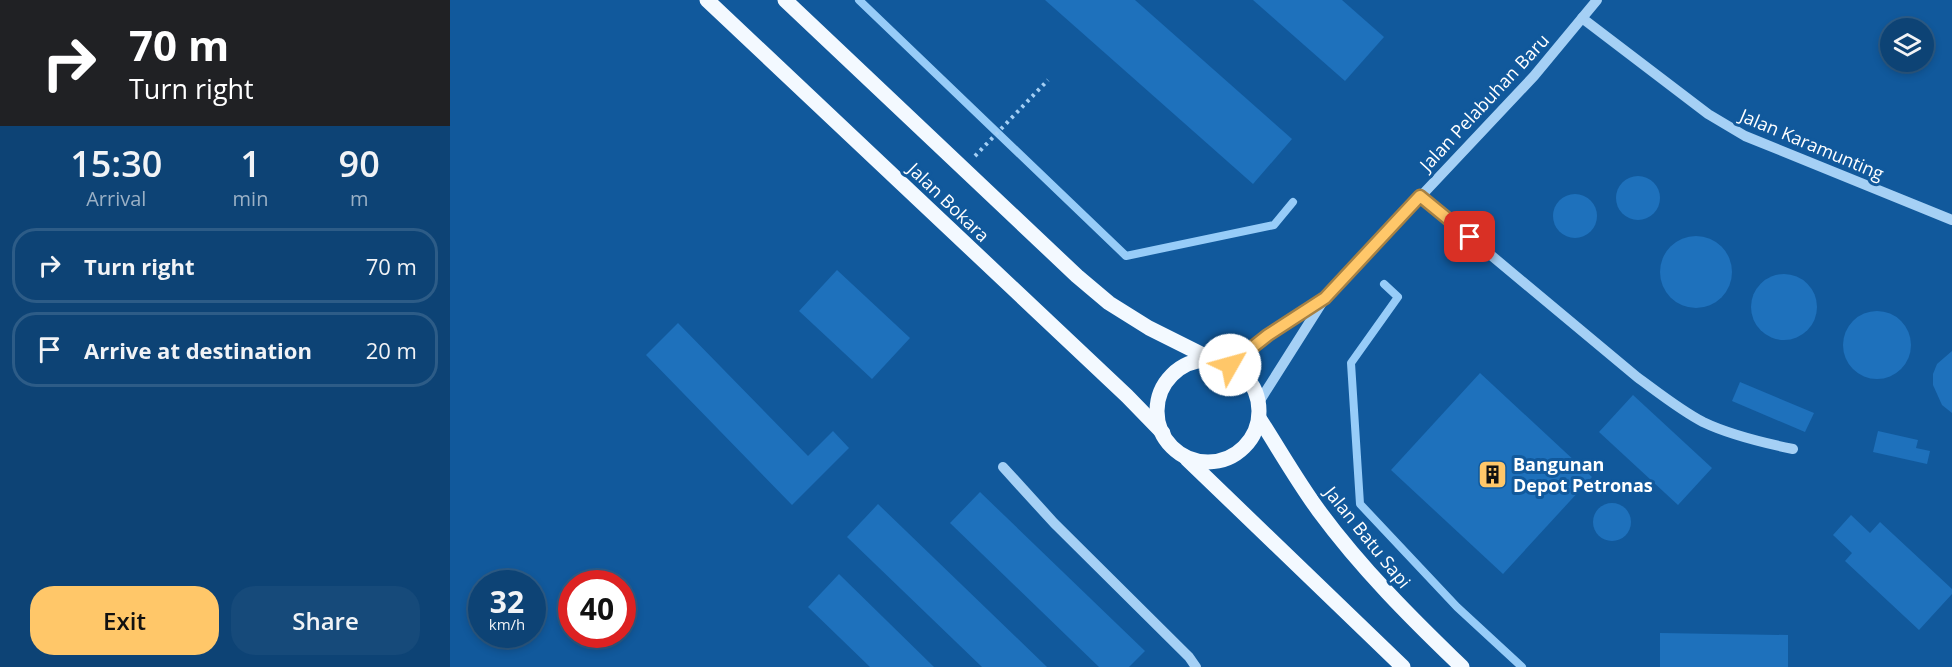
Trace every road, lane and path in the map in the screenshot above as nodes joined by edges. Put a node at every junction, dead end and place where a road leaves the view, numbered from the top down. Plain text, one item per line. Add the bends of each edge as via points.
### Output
1 (707, 0) edge
2 (785, 0) edge
3 (1597, 0) edge
4 (1582, 18) junction
5 (1048, 80) dead end
6 (978, 153) dead end
7 (1420, 196) junction
8 (1952, 220) edge
9 (1325, 298) junction
10 (1215, 361) junction
11 (1230, 365) junction
12 (1259, 402) junction
13 (1259, 418) junction
14 (1162, 434) junction
15 (1793, 449) dead end
16 (1184, 456) junction
17 (1003, 467) dead end
18 (1196, 667) edge
19 (1403, 667) edge
20 (1462, 667) edge

1 - 14 main road, Jalan Bokara via 1127,396
2 - 10 main road, Jalan Bokara via 1077,276 1149,328
3 - 4 street, Jalan Pelabuhan Baru
4 - 7 street, Jalan Pelabuhan Baru via 1534,76
4 - 8 street, Jalan Karamunting via 1708,114 1745,136
5 - 6 path
7 - 9 street, Jalan Pelabuhan Baru
7 - 15 street via 1673,403 1704,422
9 - 11 street, Jalan Pelabuhan Baru
9 - 12 street
10 - 11 main road
10 - 14 main road via 1185,366 1167,381 1158,403
11 - 12 main road via 1243,374
12 - 13 main road
13 - 16 main road via 1254,434 1231,457 1199,462
13 - 20 main road, Jalan Batu Sapi via 1318,510 1351,552 1394,601
14 - 16 main road
16 - 19 main road
17 - 18 street

